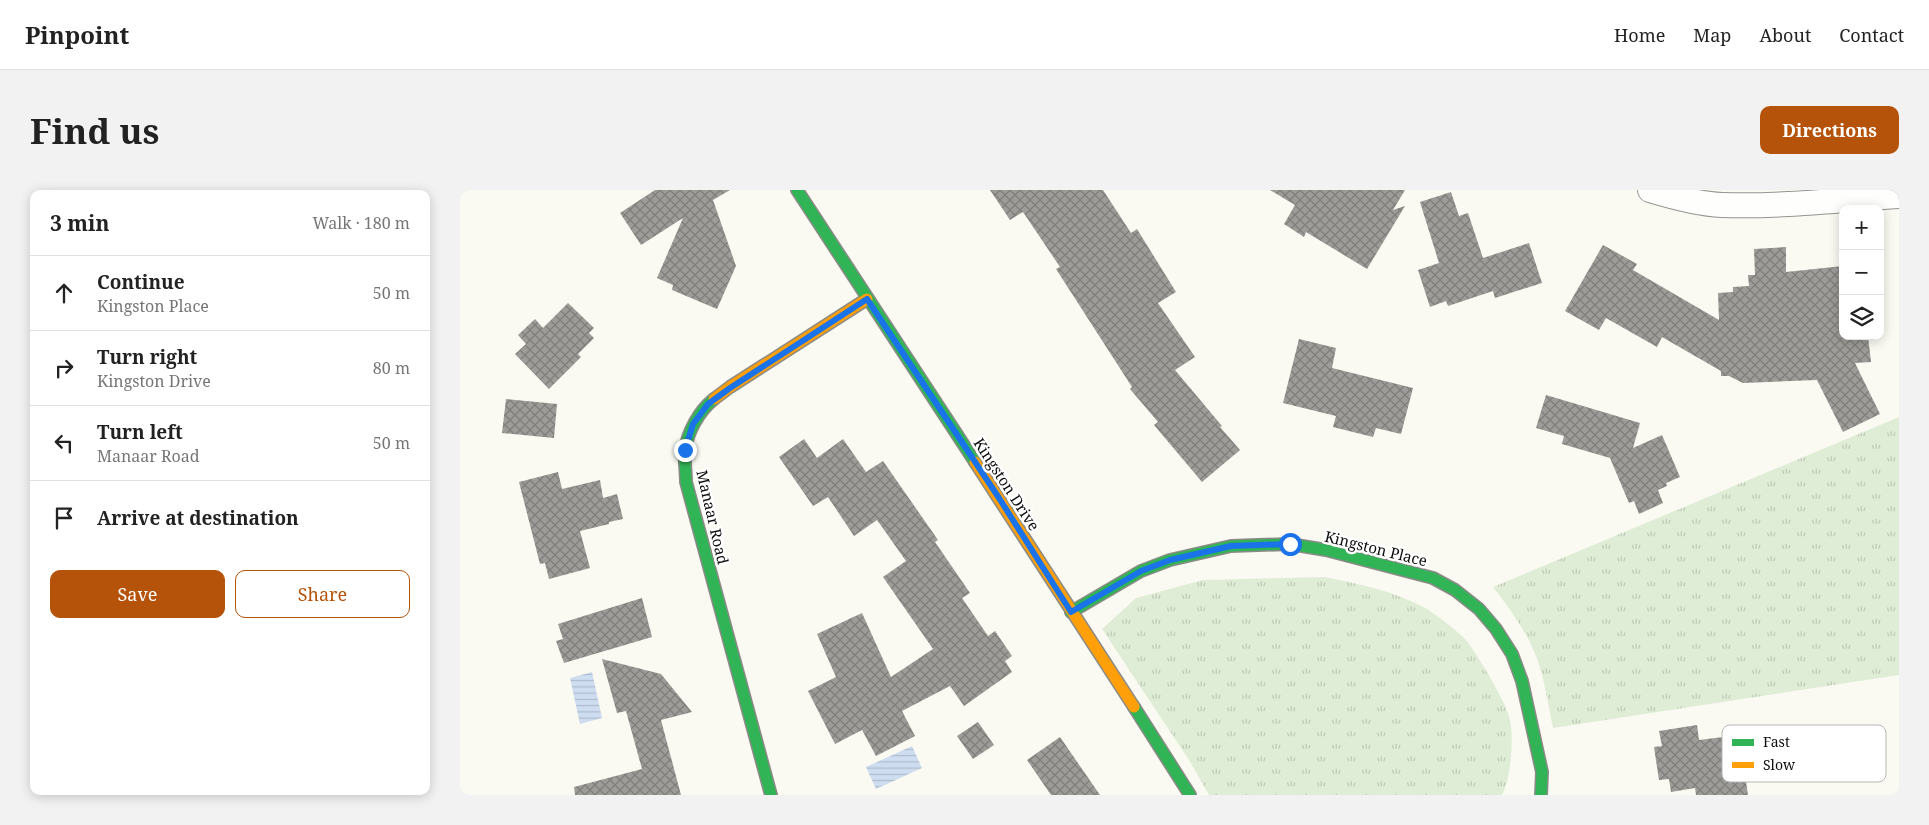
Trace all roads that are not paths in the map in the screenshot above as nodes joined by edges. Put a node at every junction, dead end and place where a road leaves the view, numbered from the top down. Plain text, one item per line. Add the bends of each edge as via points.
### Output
1 (797, 190) edge
2 (1650, 190) edge
3 (1899, 196) edge
4 (867, 299) junction
5 (1071, 612) junction
6 (771, 795) edge
7 (1190, 795) edge
8 (1541, 795) edge

1 - 4 street, Kingston Drive
2 - 3 street via 1720,205
4 - 5 street, Kingston Drive
4 - 6 street, Manaar Road via 708,404 693,424 685,450 686,482
5 - 7 street, Kingston Drive
5 - 8 street, Kingston Place via 1141,571 1170,560 1231,546 1290,544 1433,578 1480,609 1512,654 1522,681 1540,762

